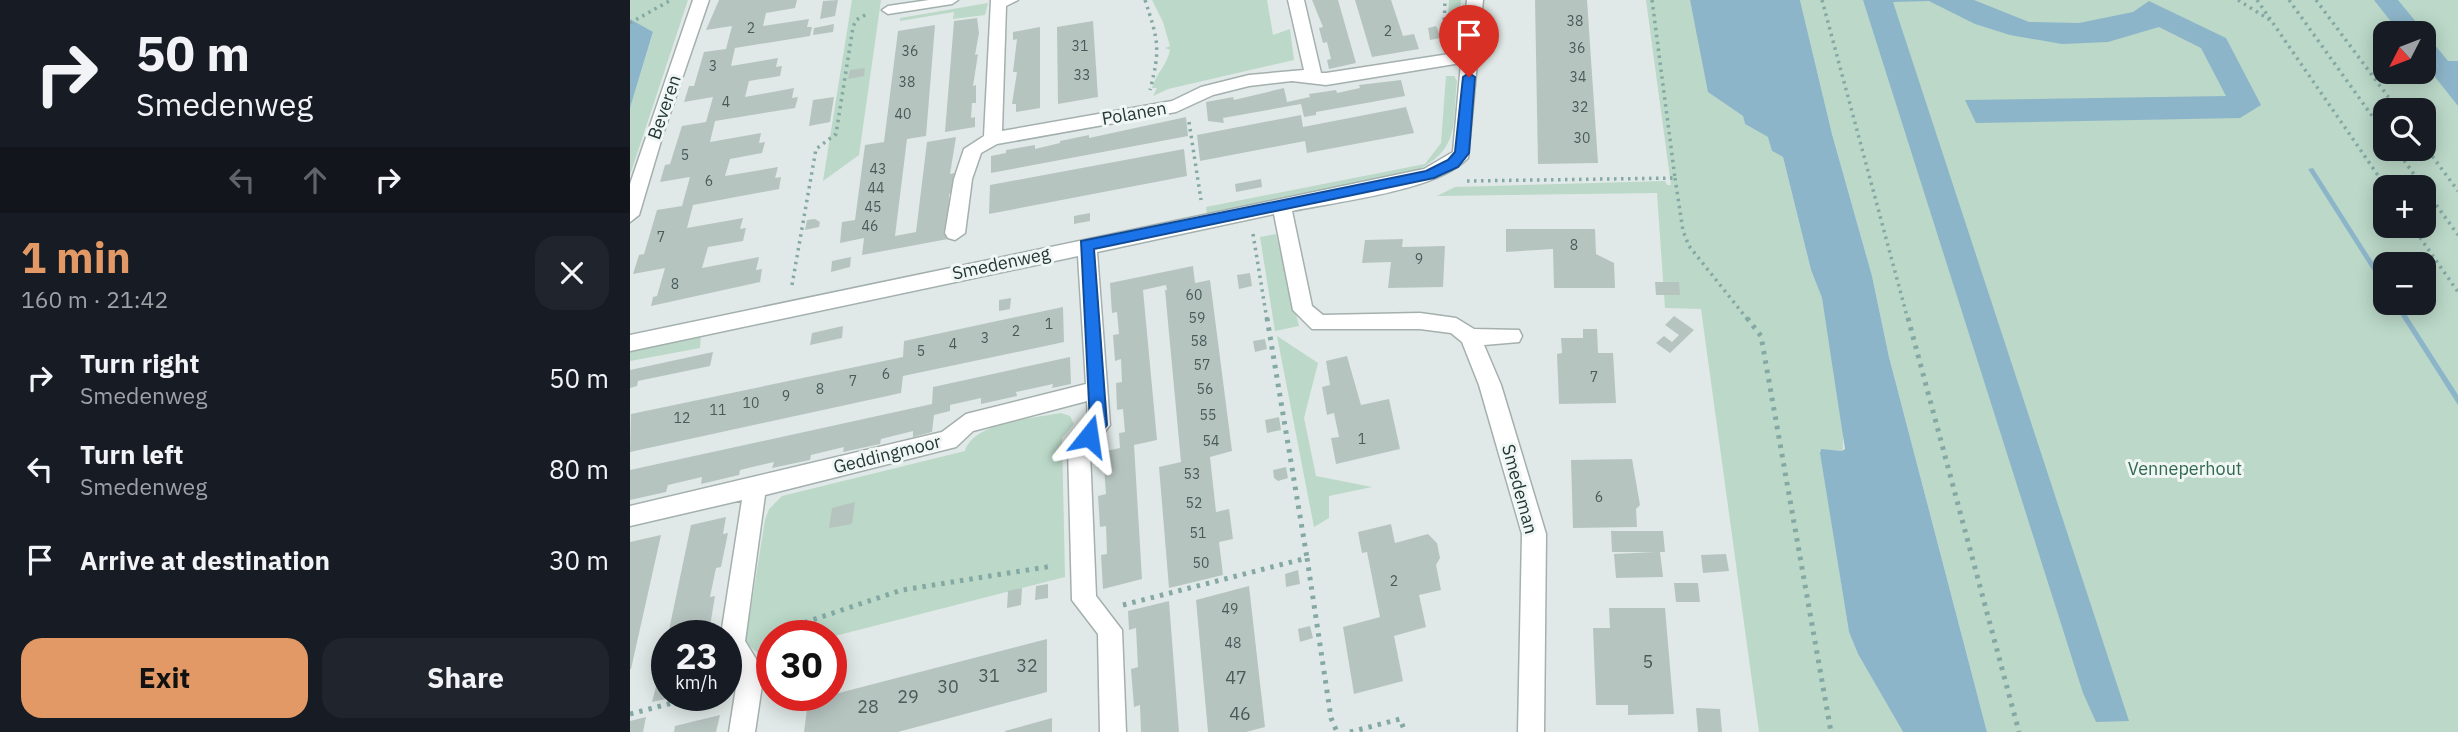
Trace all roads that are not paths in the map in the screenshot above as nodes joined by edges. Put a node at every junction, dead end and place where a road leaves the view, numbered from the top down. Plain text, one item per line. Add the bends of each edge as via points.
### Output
1 (701, 0) edge
2 (952, 0) edge
3 (1296, 0) edge
4 (1475, 0) edge
5 (1001, 1) edge
6 (888, 10) dead end
7 (1471, 56) junction
8 (1313, 75) junction
9 (993, 139) junction
10 (1282, 205) junction
11 (630, 215) edge
12 (955, 233) dead end
13 (1087, 245) junction
14 (1470, 337) junction
15 (1512, 337) dead end
16 (630, 343) edge
17 (1096, 390) junction
18 (755, 487) junction
19 (630, 516) edge
20 (742, 732) edge
21 (1113, 732) edge
22 (1531, 732) edge

1 - 11 street, Beveren
2 - 6 lane
3 - 8 street
4 - 7 street, Smedenweg
5 - 9 street
7 - 8 street, Polanen via 1326,79
7 - 10 street, Smedenweg via 1462,153 1453,163 1429,175
8 - 9 street, Polanen via 1291,75 1192,95 1176,106
9 - 12 street via 973,149
10 - 13 street, Smedenweg
10 - 14 street via 1303,310 1312,320 1327,324 1420,321 1456,326
13 - 16 street, Smedenweg
13 - 17 street
14 - 15 street
14 - 22 street, Smedeman via 1490,385 1534,534
17 - 18 street, Geddingmoor via 966,423 948,440
17 - 21 street via 1099,425 1079,448 1082,562 1084,600 1111,630
18 - 19 street, Geddingmoor
18 - 20 street via 732,644 751,672

